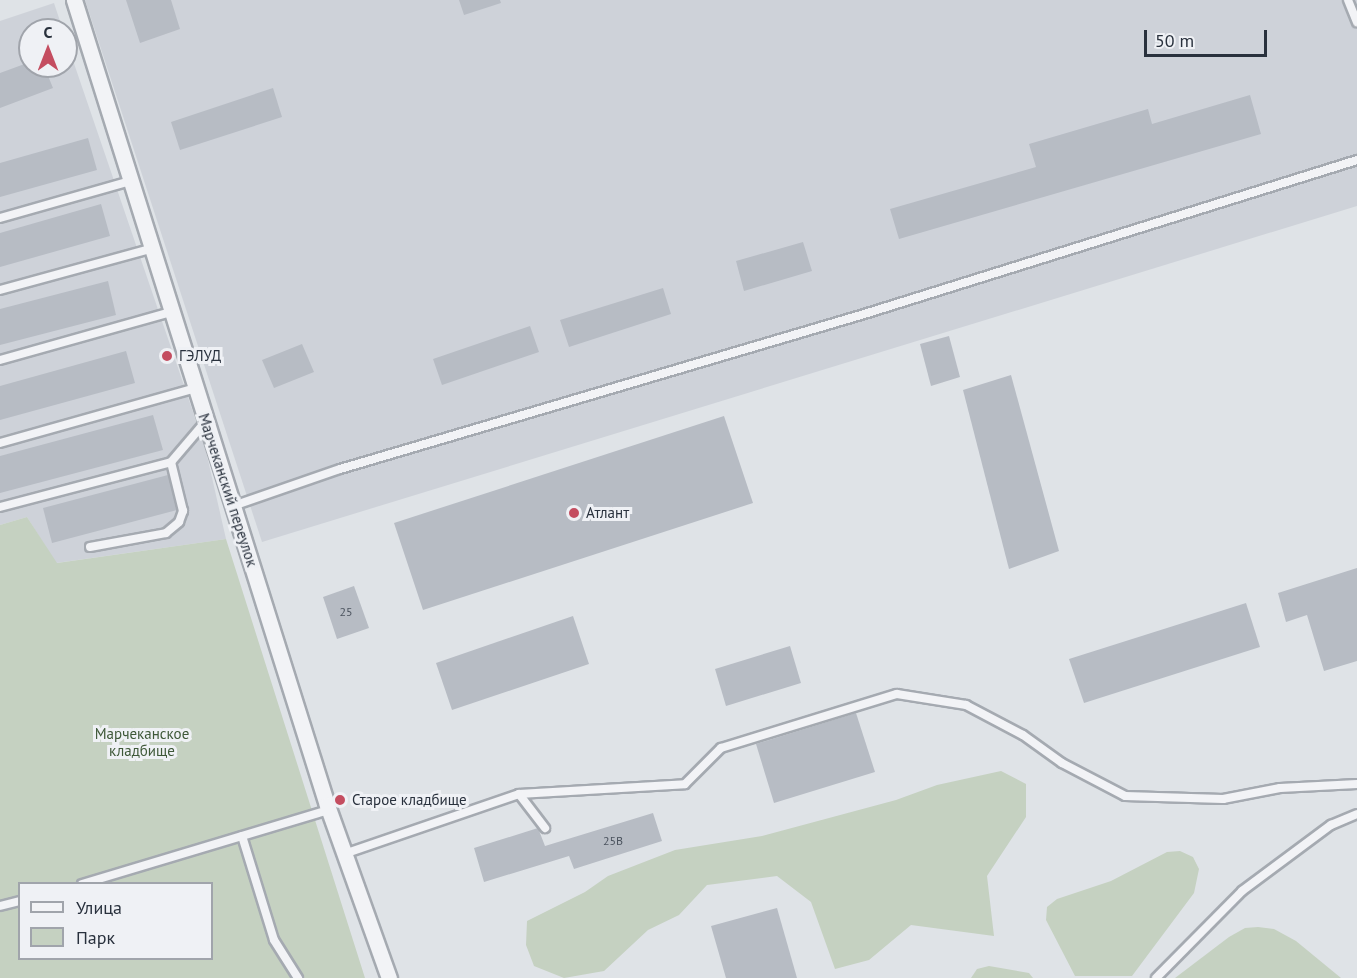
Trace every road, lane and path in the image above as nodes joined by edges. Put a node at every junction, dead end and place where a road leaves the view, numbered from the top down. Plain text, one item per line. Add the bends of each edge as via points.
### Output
1 (74, 0) edge
2 (1348, 0) edge
3 (1357, 22) edge
4 (1357, 160) edge
5 (130, 181) junction
6 (0, 218) edge
7 (150, 249) junction
8 (0, 290) edge
9 (171, 312) junction
10 (0, 360) edge
11 (196, 388) junction
12 (206, 421) junction
13 (0, 443) edge
14 (171, 462) junction
15 (234, 506) junction
16 (0, 507) edge
17 (90, 547) dead end
18 (1357, 784) edge
19 (519, 794) junction
20 (329, 810) junction
21 (1357, 814) edge
22 (545, 828) dead end
23 (242, 836) junction
24 (344, 854) junction
25 (88, 882) edge
26 (18, 902) edge
27 (0, 906) edge
28 (298, 978) edge
29 (389, 978) edge
30 (1156, 978) edge

1 - 5 street, Марчеканский переулок
2 - 3 lane
4 - 15 lane via 861,315 340,469
5 - 6 lane
5 - 7 street, Марчеканский переулок
7 - 8 lane
7 - 9 street, Марчеканский переулок
9 - 10 lane
9 - 11 street, Марчеканский переулок
11 - 12 street, Марчеканский переулок
11 - 13 lane
12 - 14 lane
12 - 15 street, Марчеканский переулок
14 - 16 lane
14 - 17 lane via 183,511 178,522 166,533
15 - 20 street, Марчеканский переулок
18 - 19 lane via 1280,788 1223,799 1125,796 1062,764 1023,735 966,705 897,694 721,748 685,784
19 - 22 lane
19 - 24 lane
20 - 23 lane
20 - 24 street, Марчеканский переулок
21 - 30 lane via 1331,825 1242,891
23 - 25 lane
23 - 28 lane via 274,940
24 - 29 street, Марчеканский переулок
26 - 27 lane

